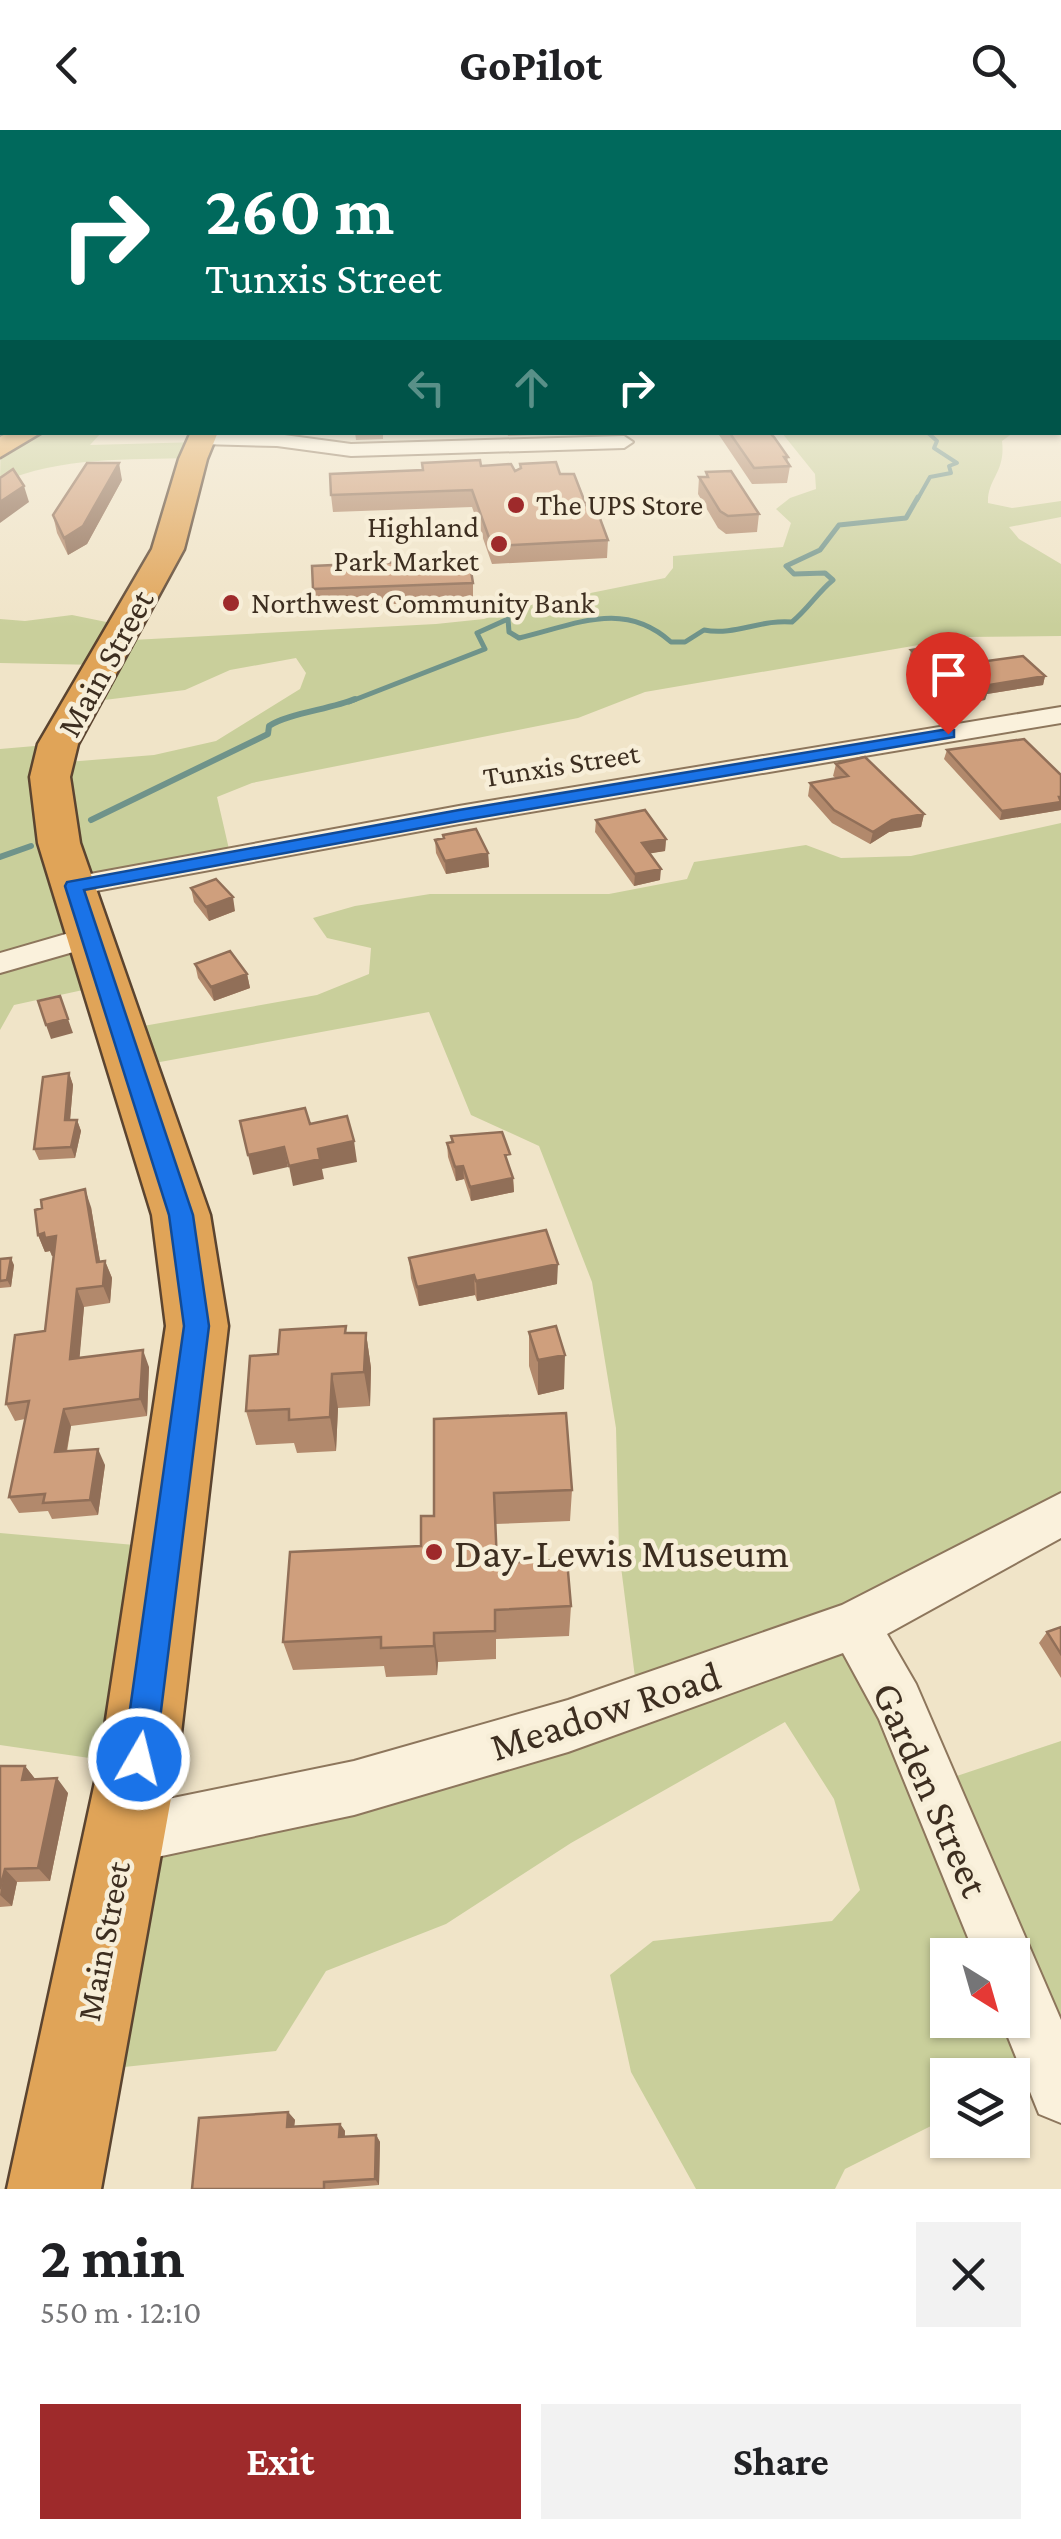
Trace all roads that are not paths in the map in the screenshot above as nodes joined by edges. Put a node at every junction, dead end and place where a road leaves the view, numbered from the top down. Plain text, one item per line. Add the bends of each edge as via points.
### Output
1 (203, 435) edge
2 (624, 442) dead end
3 (1061, 715) edge
4 (82, 912) junction
5 (0, 962) edge
6 (1061, 1514) edge
7 (854, 1625) junction
8 (124, 1836) junction
9 (997, 1938) edge
10 (1030, 2019) edge
11 (1061, 2092) edge
12 (54, 2189) edge

1 - 2 street via 322,452
1 - 4 highway, Main Street via 168,548 58,744 50,778 54,815
3 - 4 street, Tunxis Street via 459,816
4 - 5 street, Tunxis Street
4 - 8 highway, Main Street via 181,1215 196,1326
6 - 7 street, Meadow Road
7 - 8 street, Meadow Road via 550,1731 354,1788
7 - 9 street, Garden Street via 898,1702
8 - 12 highway, Main Street
10 - 11 street

